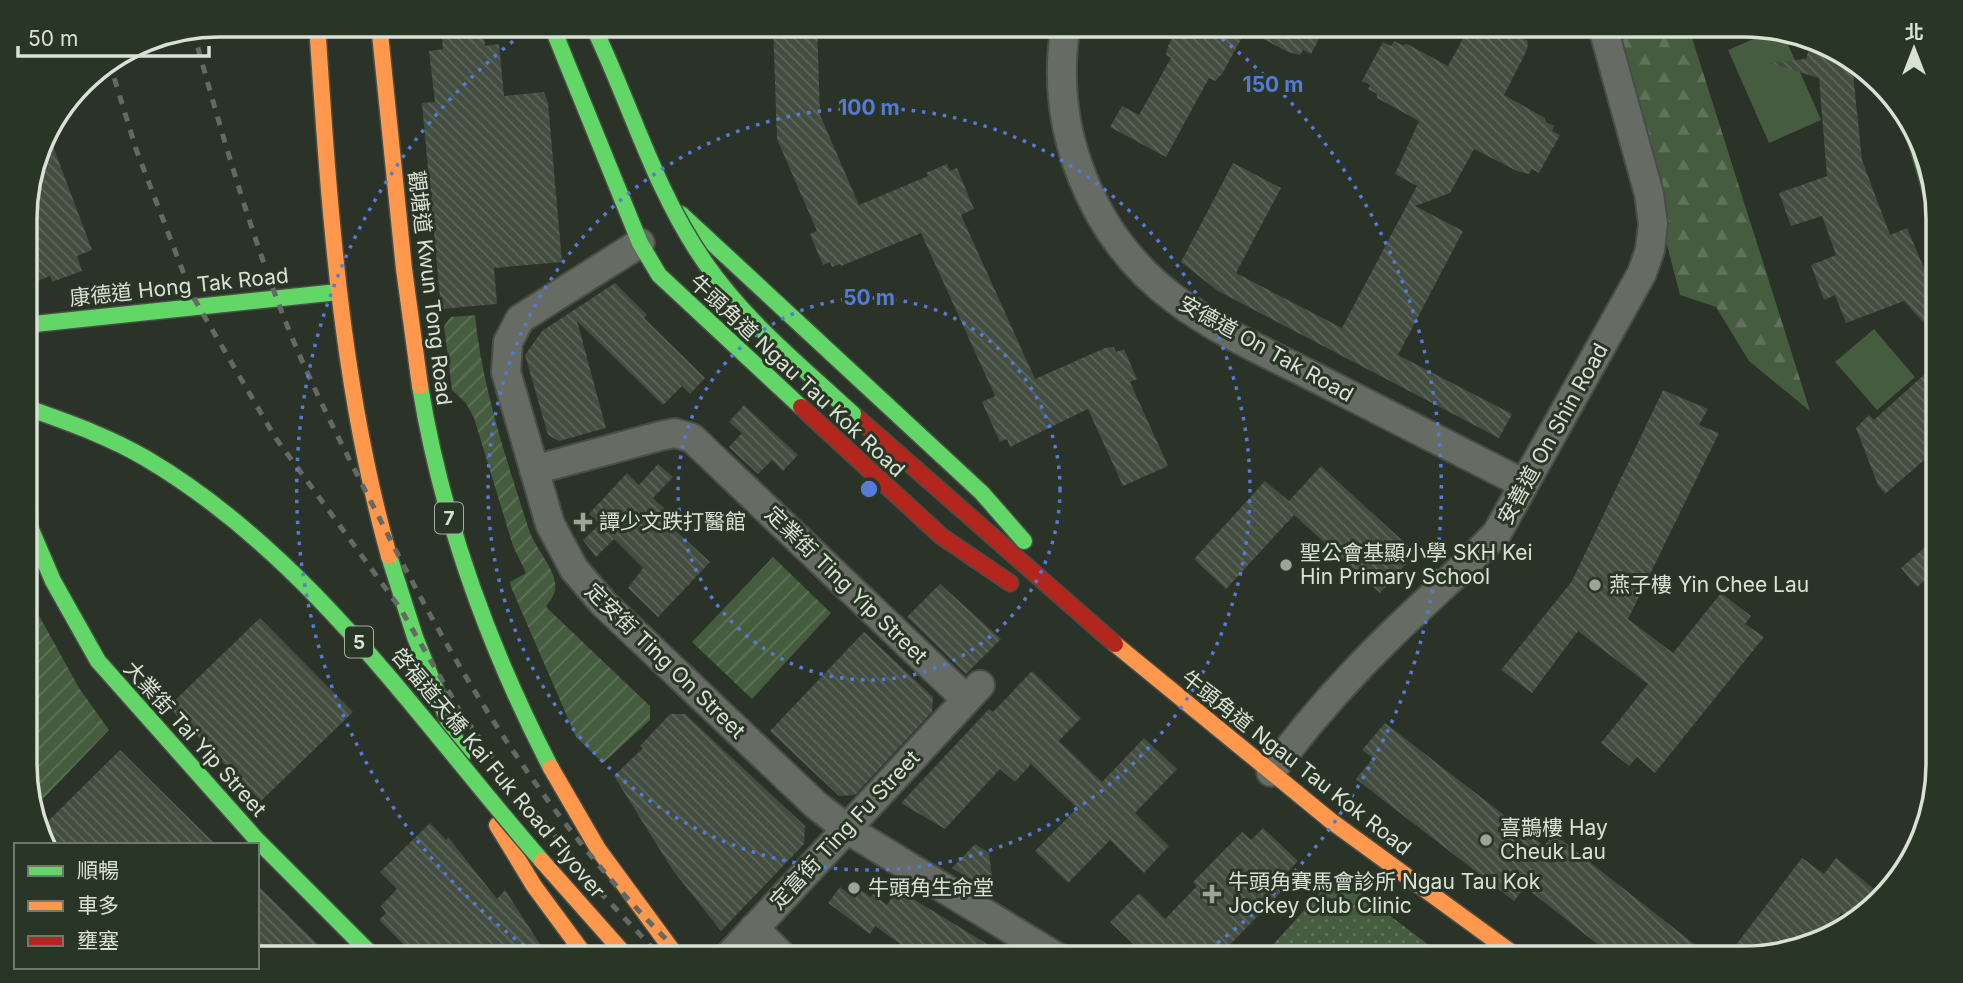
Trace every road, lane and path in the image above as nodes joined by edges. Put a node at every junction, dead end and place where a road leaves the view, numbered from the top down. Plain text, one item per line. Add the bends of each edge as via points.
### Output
1 (318, 37) edge
2 (380, 37) edge
3 (389, 37) edge
4 (557, 37) edge
5 (598, 37) edge
6 (1065, 37) edge
7 (1606, 37) edge
8 (382, 58) junction
9 (591, 117) junction
10 (622, 156) dead end
11 (639, 174) dead end
12 (640, 243) junction
13 (338, 292) junction
14 (37, 324) edge
15 (37, 411) edge
16 (534, 470) junction
17 (1522, 483) junction
18 (37, 544) edge
19 (1053, 595) junction
20 (973, 692) joint
21 (1270, 772) junction
22 (486, 821) dead end
23 (846, 829) junction
24 (754, 928) junction
25 (363, 946) edge
26 (578, 946) edge
27 (590, 946) edge
28 (617, 946) edge
29 (669, 946) edge
30 (738, 946) edge
31 (773, 946) edge
32 (1038, 946) edge
33 (1503, 946) edge

1 - 13 main road
2 - 8 main road, 觀塘道 Kwun Tong Road / 7
3 - 8 main road
4 - 9 main road, 牛頭角道 Ngau Tau Kok Road
5 - 19 main road, 牛頭角道 Ngau Tau Kok Road, bridge via 654,170 704,260 754,321
6 - 17 street, 安德道 On Tak Road via 1061,83 1076,162 1114,237 1151,279 1227,332
7 - 17 street, 安善道 On Shin Road via 1649,194 1650,250 1611,331
8 - 29 main road, 觀塘道 Kwun Tong Road / 7 via 413,349 453,530 492,640 555,774 611,869
9 - 10 main road, 牛頭角道 Ngau Tau Kok Road
9 - 12 main road, 牛頭角道 Ngau Tau Kok Road
11 - 19 main road, 牛頭角道 Ngau Tau Kok Road via 982,492 1038,560
12 - 16 street, 定安街 Ting On Street via 520,319 508,342 506,372
12 - 19 main road, 牛頭角道 Ngau Tau Kok Road via 672,290 941,536 1011,584
13 - 14 main road, 康德道 Hong Tak Road
13 - 26 main road via 370,482 431,683 498,827
15 - 28 main road, 啓福道天橋 Kai Fuk Road Flyover / 5, bridge via 79,423 178,477 270,552 376,660 480,789
16 - 20 street, 定業街 Ting Yip Street via 660,436 675,433 692,438
16 - 23 street, 定安街 Ting On Street via 550,524 580,579
17 - 21 street, 安善道 On Shin Road via 1497,533 1303,727
18 - 25 main road, 大業街 Tai Yip Street via 98,661 257,840
19 - 21 main road, 牛頭角道 Ngau Tau Kok Road
20 - 23 street, 定富街 Ting Fu Street
21 - 33 main road, 牛頭角道 Ngau Tau Kok Road
22 - 27 main road, 啓福道天橋 Kai Fuk Road Flyover
23 - 24 street, 定富街 Ting Fu Street
23 - 32 street, 定安街 Ting On Street
24 - 30 street
24 - 31 street, 定富街 Ting Fu Street

